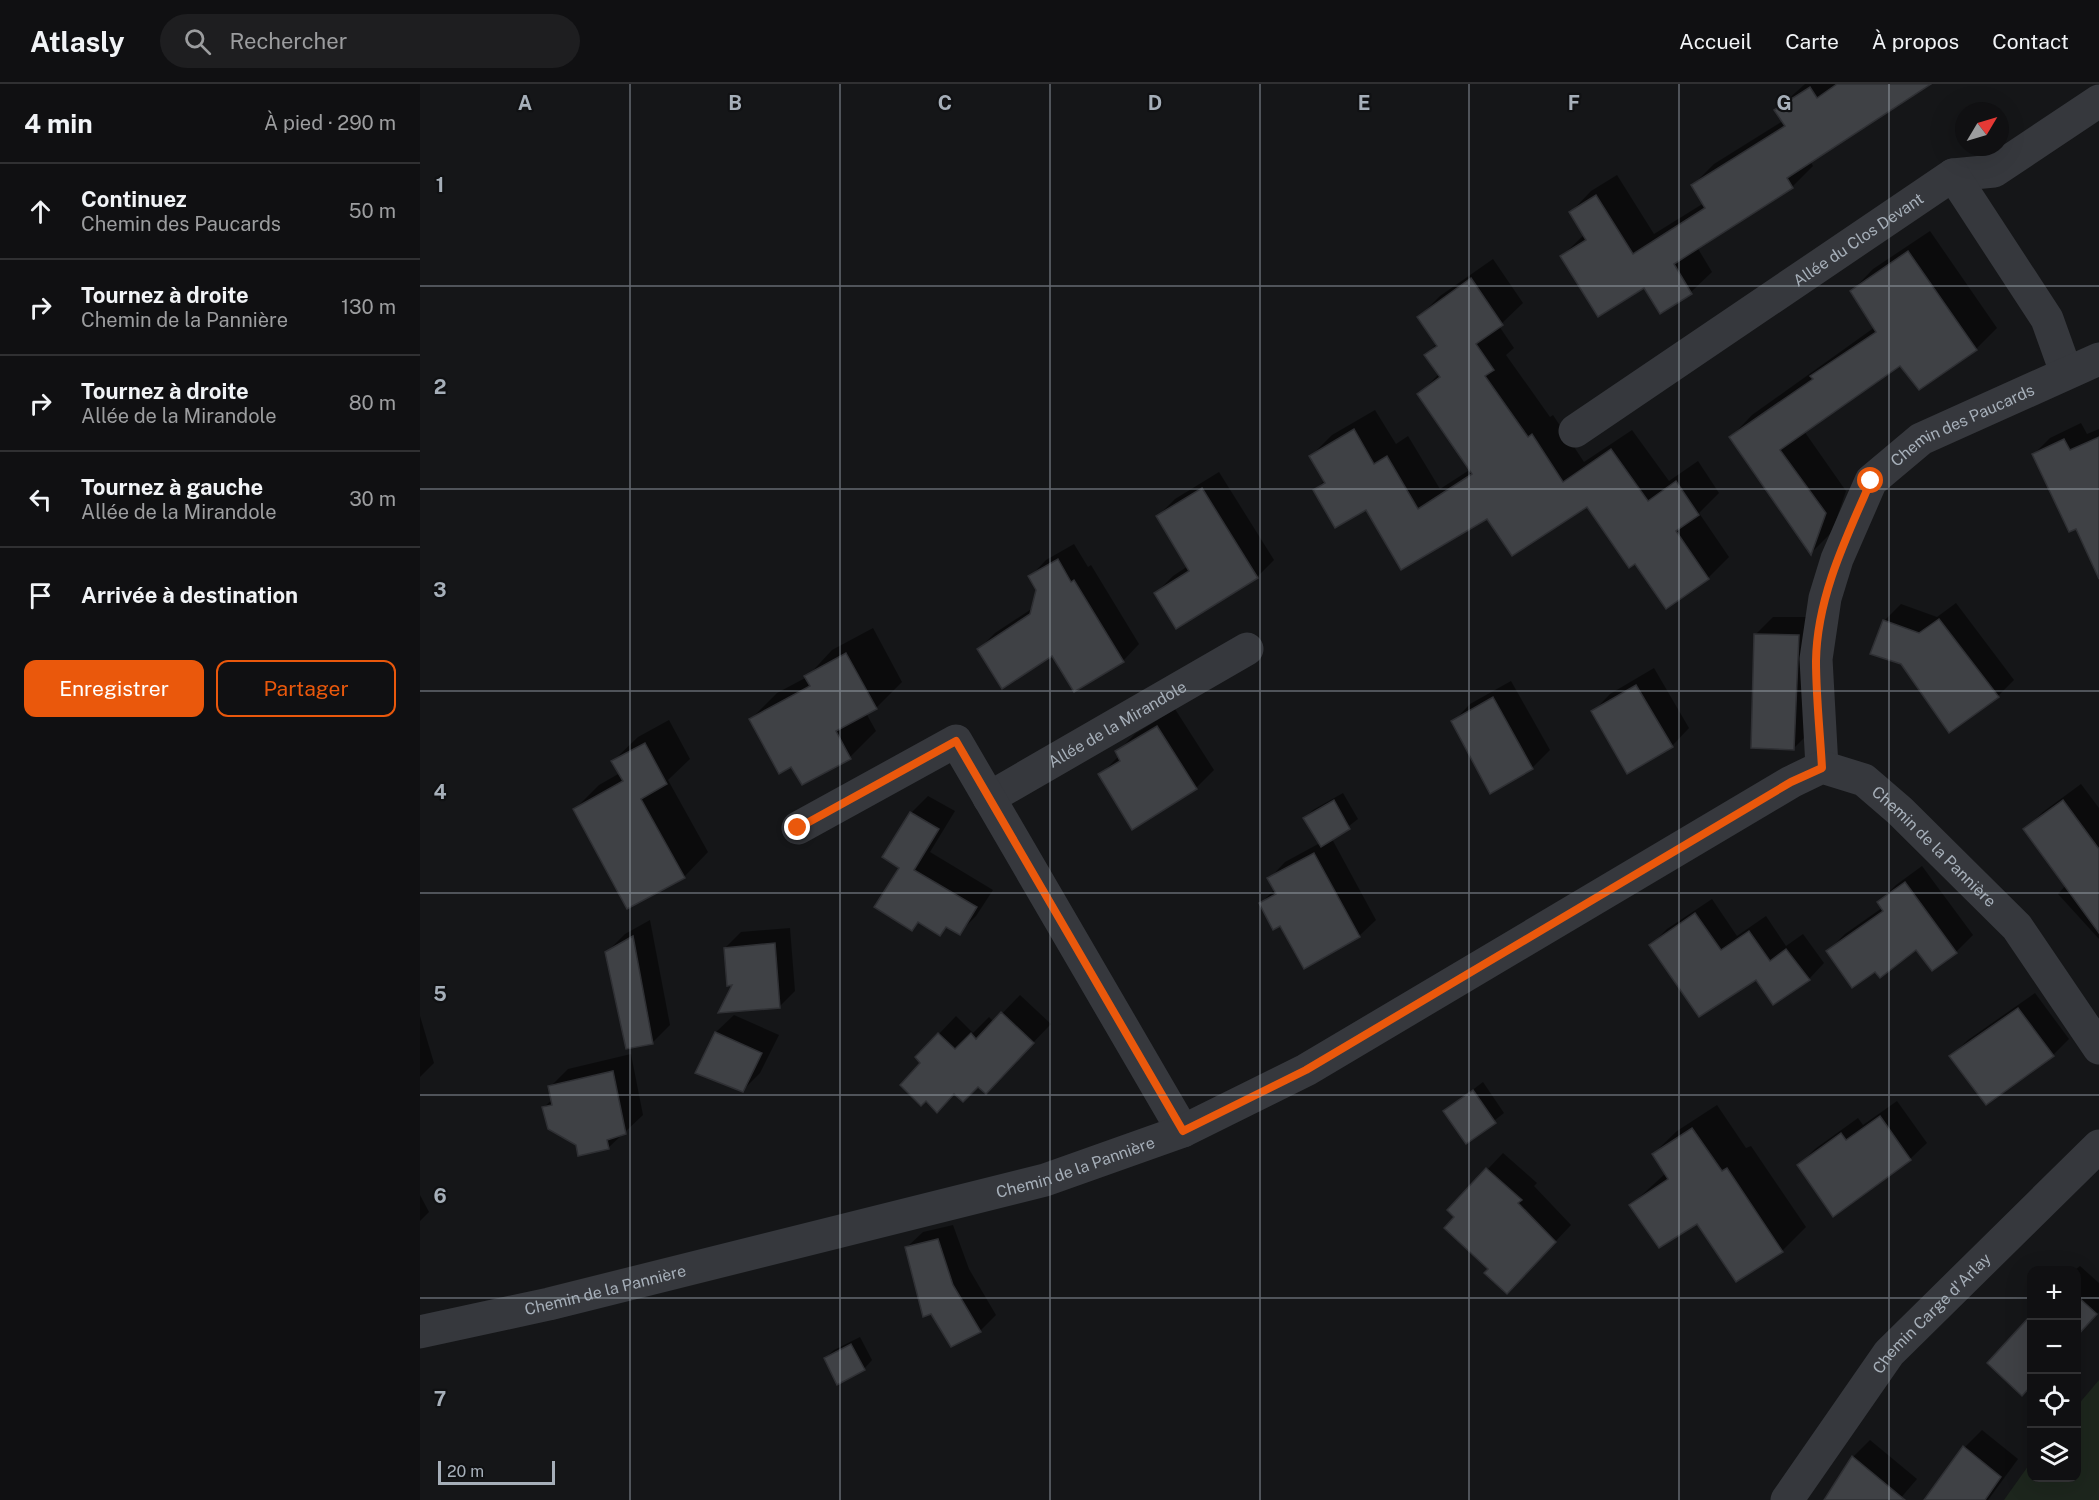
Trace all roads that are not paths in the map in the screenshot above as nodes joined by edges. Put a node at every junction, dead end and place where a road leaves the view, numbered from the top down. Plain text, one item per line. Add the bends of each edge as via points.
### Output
1 (2099, 101) edge
2 (1953, 176) junction
3 (2099, 359) edge
4 (2066, 372) junction
5 (1575, 431) dead end
6 (1247, 649) dead end
7 (1822, 768) junction
8 (989, 798) junction
9 (798, 828) dead end
10 (2099, 1048) edge
11 (1183, 1131) junction
12 (2099, 1146) edge
13 (420, 1332) edge
14 (1787, 1500) edge

1 - 2 street via 1994,171
2 - 4 street via 2047,319
2 - 5 street, Allée du Clos Devant
3 - 4 street, Chemin des Paucards
4 - 7 street, Chemin des Paucards via 1920,439 1871,481 1837,559 1825,598 1816,659
6 - 8 street, Allée de la Mirandole
7 - 10 street, Chemin de la Pannière via 1864,780 2017,927
7 - 11 street, Chemin de la Pannière via 1791,782 1306,1070
8 - 9 street via 956,741
8 - 11 street
11 - 13 street, Chemin de la Pannière via 1045,1180 549,1304
12 - 14 street, Chemin Carge d'Arlay via 1889,1353

